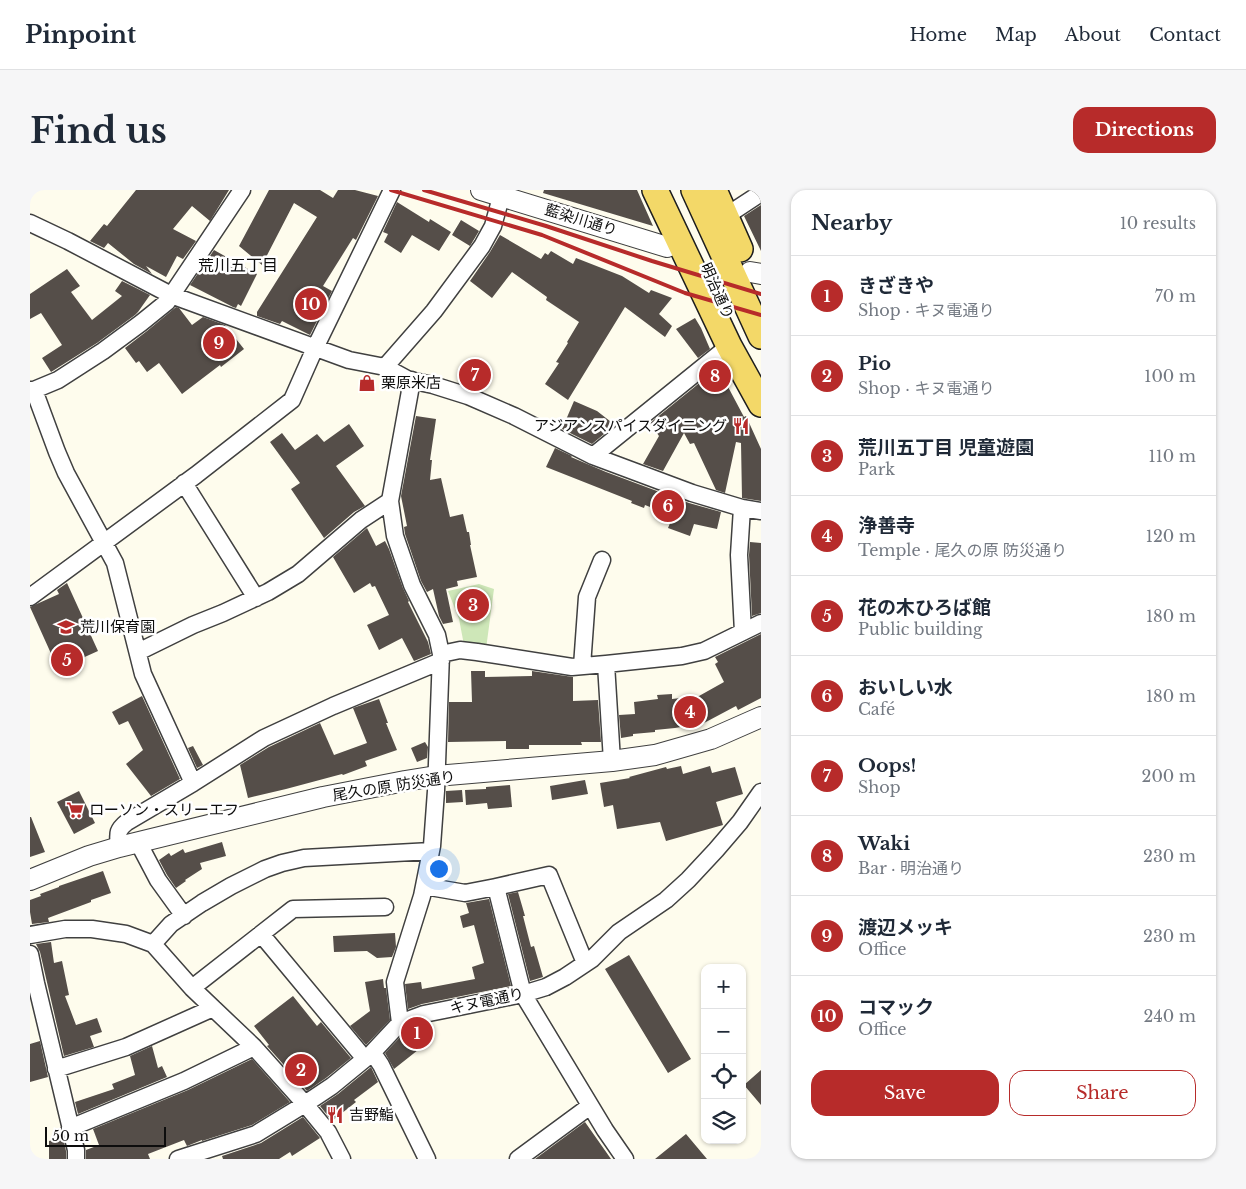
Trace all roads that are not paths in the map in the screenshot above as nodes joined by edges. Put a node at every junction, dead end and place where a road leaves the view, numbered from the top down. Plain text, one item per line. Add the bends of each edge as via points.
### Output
1 (242, 190) edge
2 (392, 190) edge
3 (481, 190) edge
4 (656, 190) edge
5 (672, 190) edge
6 (694, 190) edge
7 (714, 190) edge
8 (502, 193) edge
9 (761, 193) edge
10 (726, 216) junction
11 (30, 223) edge
12 (679, 241) junction
13 (756, 273) edge
14 (171, 295) junction
15 (761, 299) edge
16 (761, 336) edge
17 (729, 346) junction
18 (315, 348) junction
19 (385, 367) junction
20 (412, 380) junction
21 (32, 390) edge
22 (761, 393) edge
23 (761, 404) edge
24 (593, 456) junction
25 (184, 483) junction
26 (390, 501) junction
27 (742, 508) junction
28 (761, 511) edge
29 (104, 542) junction
30 (602, 560) dead end
31 (30, 597) edge
32 (256, 598) junction
33 (761, 623) edge
34 (743, 632) junction
35 (138, 652) junction
36 (441, 657) junction
37 (606, 664) junction
38 (582, 666) junction
39 (761, 717) edge
40 (612, 761) junction
41 (436, 776) junction
42 (193, 784) junction
43 (761, 792) edge
44 (128, 845) junction
45 (430, 852) junction
46 (30, 880) edge
47 (424, 886) junction
48 (496, 888) junction
49 (385, 907) dead end
50 (184, 916) junction
51 (260, 934) junction
52 (30, 935) edge
53 (153, 944) junction
54 (30, 954) edge
55 (585, 963) junction
56 (33, 985) edge
57 (192, 988) junction
58 (523, 994) junction
59 (213, 1008) junction
60 (400, 1023) junction
61 (254, 1047) junction
62 (368, 1057) junction
63 (56, 1069) junction
64 (305, 1104) junction
65 (590, 1106) junction
66 (70, 1128) junction
67 (76, 1159) edge
68 (178, 1159) edge
69 (342, 1159) edge
70 (427, 1159) edge
71 (518, 1159) edge
72 (625, 1159) edge

1 - 14 street
2 - 18 street
3 - 8 street, 藍染川通り
4 - 12 main road
5 - 22 main road, 明治通り
6 - 16 main road, 明治通り
7 - 10 main road
8 - 12 street, 藍染川通り via 667,247
8 - 19 street via 493,226 482,246 434,311
9 - 10 street
10 - 13 main road
11 - 14 street
12 - 17 main road
13 - 15 main road
14 - 18 street
14 - 21 street via 167,302 103,351 58,380
17 - 23 main road
17 - 24 street
18 - 19 street via 349,360
18 - 25 street via 292,400
19 - 20 street
20 - 24 street via 468,396
20 - 26 street
21 - 29 street via 60,459
24 - 27 street
25 - 29 street
25 - 32 street
26 - 32 street via 361,520 298,574
26 - 36 street via 395,536 412,585 437,634
27 - 28 street
27 - 34 street via 739,555
29 - 31 street
29 - 35 street via 115,562
30 - 38 street via 587,597
32 - 35 street
33 - 34 street
34 - 37 street via 704,651
35 - 42 street via 144,674
36 - 38 street via 460,650
36 - 41 street
36 - 42 street via 264,738
37 - 38 street
37 - 40 street
39 - 40 street, 尾久の原 防災通り via 711,739 655,756
40 - 41 street, 尾久の原 防災通り
41 - 44 street, 尾久の原 防災通り via 323,797
41 - 45 street
42 - 44 street via 120,827 118,834
43 - 55 street, キヌ電通り via 740,822 688,880 666,900 619,932
44 - 46 street, 尾久の原 防災通り via 89,856
44 - 50 street via 146,859
45 - 47 street
45 - 50 street via 304,858 282,863 231,886
47 - 48 street via 464,893
47 - 60 street via 395,982
48 - 55 street via 549,876
48 - 58 street
49 - 51 street via 293,909
50 - 53 street via 171,924
51 - 57 street
51 - 62 street
52 - 53 street via 65,929 92,929 126,934
53 - 57 street
54 - 56 street
55 - 58 street, キヌ電通り via 546,987
56 - 63 street
57 - 59 street
58 - 60 street, キヌ電通り via 424,1014
58 - 65 street
59 - 61 street
59 - 63 street via 126,1047
60 - 62 street, キヌ電通り
61 - 64 street
61 - 66 street via 184,1081
62 - 64 street, キヌ電通り
62 - 70 street via 377,1059 381,1065
63 - 66 street
64 - 68 street, キヌ電通り via 256,1134
64 - 69 street via 328,1132
65 - 71 street
65 - 72 street
66 - 67 street

